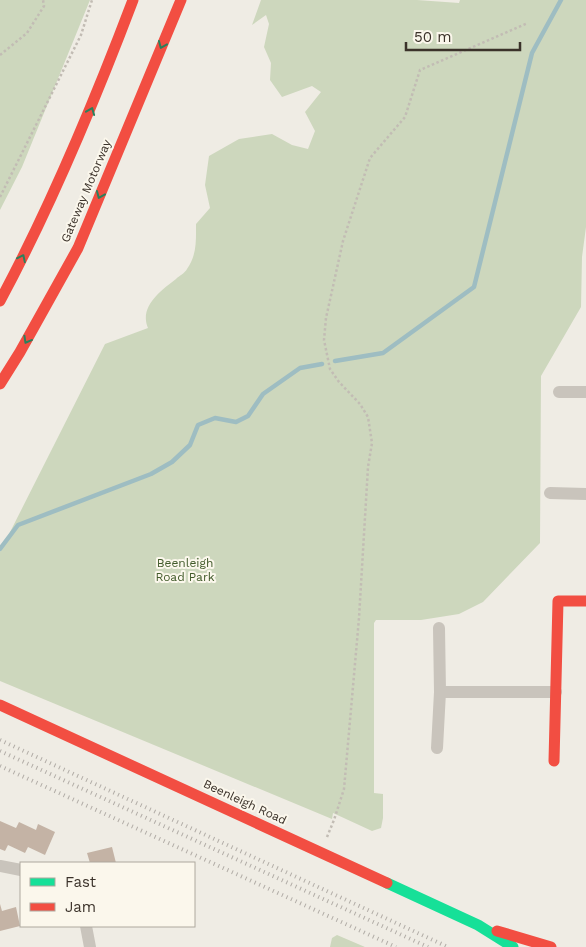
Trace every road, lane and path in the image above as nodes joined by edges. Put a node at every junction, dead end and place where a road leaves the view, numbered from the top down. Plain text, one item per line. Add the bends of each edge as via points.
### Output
1 (43, 0) edge
2 (92, 0) edge
3 (133, 0) edge
4 (181, 0) edge
5 (528, 23) dead end
6 (0, 54) edge
7 (0, 197) edge
8 (0, 301) edge
9 (0, 384) edge
10 (559, 392) dead end
11 (586, 392) edge
12 (550, 494) dead end
13 (586, 494) edge
14 (586, 600) edge
15 (439, 628) dead end
16 (440, 692) junction
17 (556, 692) junction
18 (0, 705) edge
19 (436, 748) dead end
20 (554, 761) dead end
21 (334, 820) dead end
22 (0, 866) edge
23 (20, 870) edge
24 (478, 925) junction
25 (86, 927) edge
26 (90, 947) edge
27 (513, 947) edge
28 (551, 947) edge

1 - 6 path via 44,6 27,33
2 - 7 path via 81,35
8 -> 3 main road via 88,119
4 -> 9 main road, Gateway Motorway via 78,248
5 - 21 path via 420,70 405,117 370,158 343,241 324,340 330,369 368,417 372,443 344,789
10 - 11 street
12 - 13 street
14 - 17 main road via 558,600
15 - 16 street
16 - 17 street
16 - 19 street
17 - 20 main road
18 - 24 main road, Beenleigh Road
22 - 23 street
24 - 27 main road, Beenleigh Road
24 - 28 main road, Beenleigh Road
25 - 26 street

